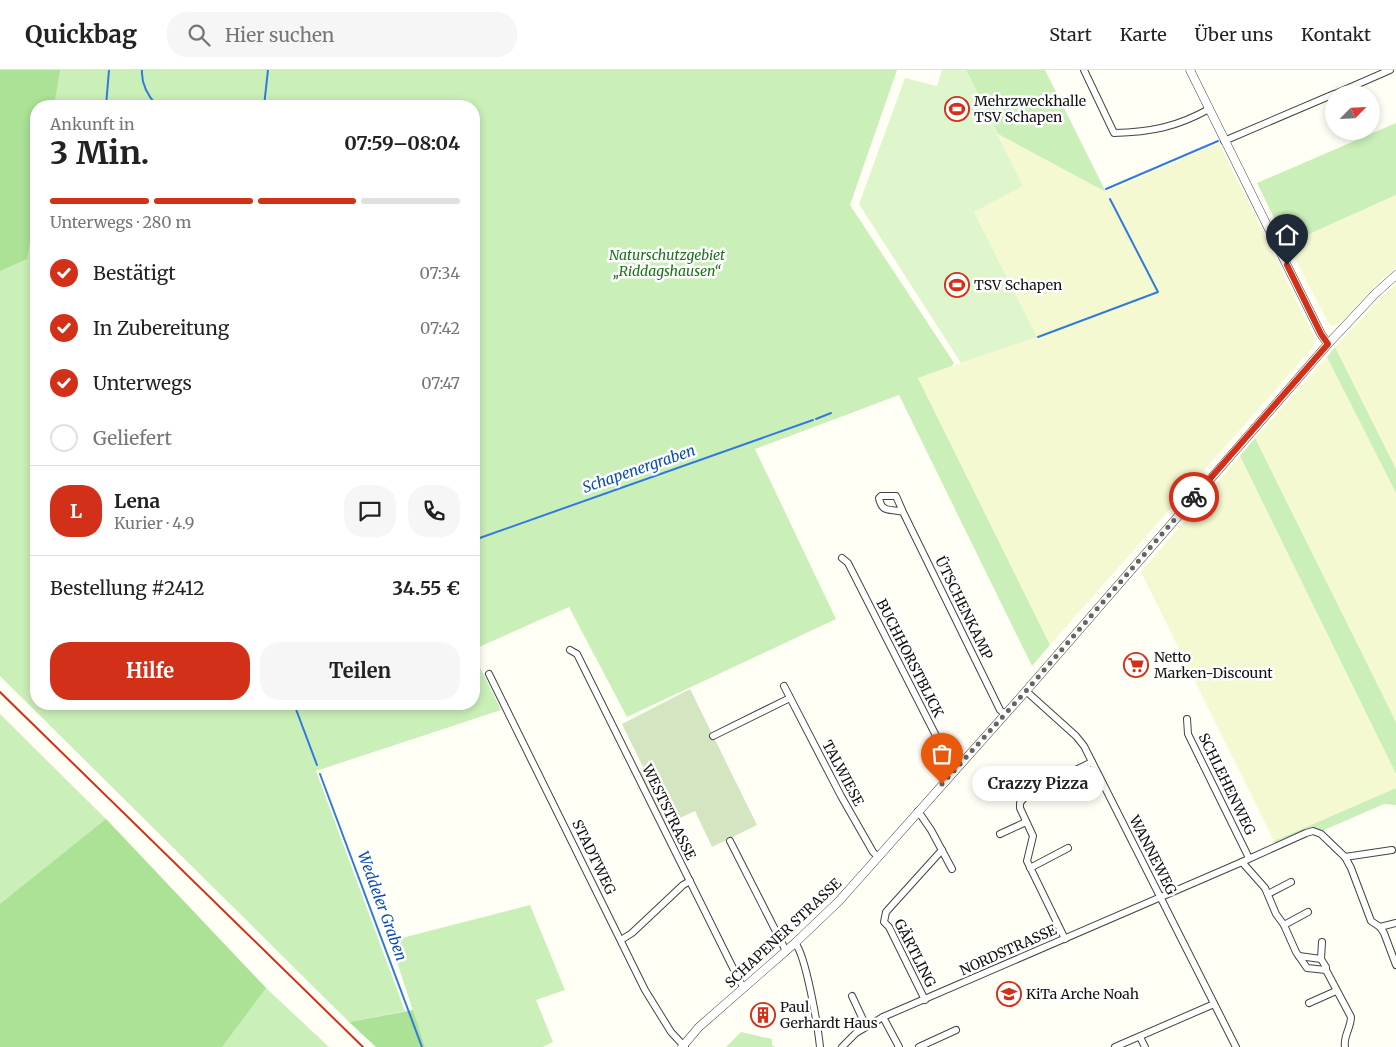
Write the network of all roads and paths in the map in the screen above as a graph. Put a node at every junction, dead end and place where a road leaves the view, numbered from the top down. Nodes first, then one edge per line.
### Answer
1 (1084, 70) edge
2 (1190, 70) edge
3 (1390, 70) edge
4 (1355, 85) edge
5 (1325, 98) edge
6 (1209, 109) junction
7 (1224, 141) junction
8 (1396, 275) edge
9 (1328, 344) junction
10 (903, 512) dead end
11 (842, 558) dead end
12 (570, 650) dead end
13 (489, 674) dead end
14 (784, 686) dead end
15 (1026, 691) junction
16 (790, 698) junction
17 (1005, 714) junction
18 (1187, 719) dead end
19 (713, 736) dead end
20 (1092, 762) junction
21 (954, 771) junction
22 (918, 811) junction
23 (1026, 822) junction
24 (1000, 834) dead end
25 (730, 841) dead end
26 (1068, 848) dead end
27 (942, 850) junction
28 (1392, 850) dead end
29 (878, 857) junction
30 (1345, 857) junction
31 (1249, 858) junction
32 (1242, 862) junction
33 (1030, 868) junction
34 (952, 869) dead end
35 (690, 882) junction
36 (1291, 882) dead end
37 (1268, 894) junction
38 (1160, 897) junction
39 (1308, 912) dead end
40 (1396, 923) edge
41 (1284, 925) junction
42 (1380, 927) junction
43 (1065, 939) junction
44 (621, 940) junction
45 (1322, 942) dead end
46 (795, 943) junction
47 (786, 951) junction
48 (1299, 956) junction
49 (1321, 959) junction
50 (1396, 965) edge
51 (1326, 970) junction
52 (744, 988) junction
53 (1336, 991) junction
54 (852, 996) dead end
55 (924, 1000) junction
56 (1309, 1003) dead end
57 (1214, 1004) junction
58 (883, 1018) junction
59 (866, 1026) junction
60 (956, 1030) dead end
61 (1140, 1036) junction
62 (684, 1046) edge
63 (820, 1047) edge
64 (842, 1047) edge
65 (899, 1047) edge
66 (919, 1047) edge
67 (1115, 1047) edge
68 (1145, 1047) edge
69 (1236, 1047) edge
70 (1345, 1047) edge

1 - 6 street
2 - 6 street
3 - 4 street
5 - 7 street
6 - 7 street
7 - 9 street
8 - 9 street, SCHAPENER STRASSE
9 - 15 street, SCHAPENER STRASSE
10 - 17 street, ÜTSCHENKAMP
11 - 21 street, BUCHHORSTBLICK
12 - 35 street, WESTSTRASSE
13 - 44 street, STADTWEG
14 - 16 street, TALWIESE
15 - 17 street, SCHAPENER STRASSE
15 - 20 street, WANNEWEG
16 - 19 street
16 - 29 street, TALWIESE
17 - 21 street, SCHAPENER STRASSE
18 - 31 street, SCHLEHENWEG
20 - 23 street
20 - 38 street, WANNEWEG
21 - 22 street, SCHAPENER STRASSE
22 - 27 street
22 - 29 street, SCHAPENER STRASSE
23 - 24 street
23 - 33 street
25 - 47 street
26 - 33 street
27 - 34 street
27 - 55 street, GÄRTLING
28 - 30 street
29 - 46 street, SCHAPENER STRASSE
30 - 31 street, NORDSTRASSE
30 - 42 street
31 - 32 street, NORDSTRASSE
32 - 37 street
32 - 38 street, NORDSTRASSE
33 - 43 street
35 - 44 street
35 - 52 street, WESTSTRASSE
36 - 37 street
37 - 41 street
38 - 43 street, NORDSTRASSE
38 - 57 street, WANNEWEG
39 - 41 street
40 - 42 street
41 - 48 street
42 - 50 street
43 - 55 street, NORDSTRASSE
44 - 62 street, STADTWEG
45 - 49 street
46 - 47 street, SCHAPENER STRASSE
46 - 63 street
47 - 52 street, SCHAPENER STRASSE
48 - 49 street
48 - 51 street
49 - 51 street
51 - 53 street
52 - 62 street, SCHAPENER STRASSE
53 - 56 street
53 - 70 street
54 - 59 street
55 - 58 street, NORDSTRASSE
57 - 61 street
57 - 69 street, WANNEWEG
58 - 59 street, NORDSTRASSE
58 - 65 street
59 - 64 street, NORDSTRASSE
60 - 66 street
61 - 67 street
61 - 68 street

